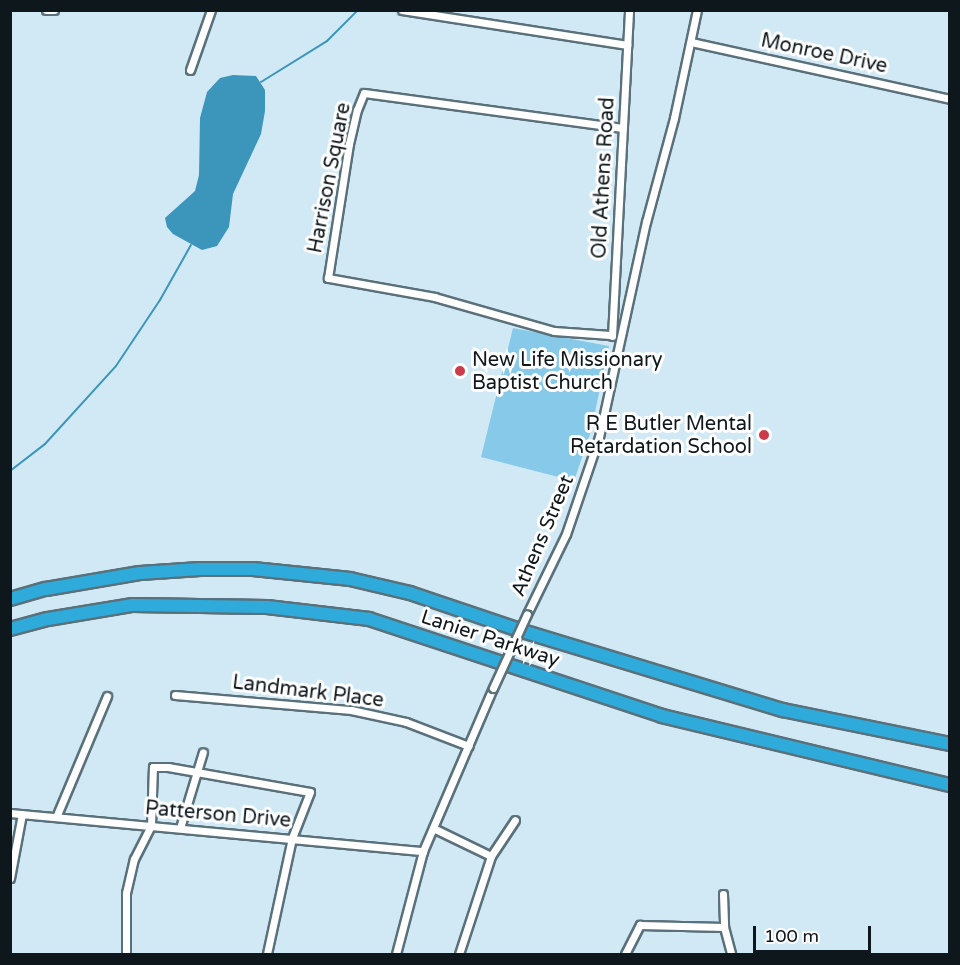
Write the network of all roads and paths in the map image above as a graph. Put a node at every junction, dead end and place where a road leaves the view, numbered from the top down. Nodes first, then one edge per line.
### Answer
1 (46, 10) edge
2 (54, 10) edge
3 (212, 10) edge
4 (402, 10) edge
5 (629, 10) edge
6 (697, 10) edge
7 (691, 42) junction
8 (627, 45) junction
9 (190, 70) dead end
10 (950, 99) edge
11 (623, 128) junction
12 (610, 335) junction
13 (621, 339) junction
14 (10, 599) edge
15 (10, 629) edge
16 (175, 695) dead end
17 (107, 696) dead end
18 (950, 744) edge
19 (469, 746) junction
20 (203, 752) dead end
21 (198, 771) junction
22 (950, 785) edge
23 (10, 813) edge
24 (22, 814) junction
25 (57, 815) junction
26 (516, 820) dead end
27 (151, 826) junction
28 (180, 828) junction
29 (433, 828) junction
30 (292, 838) junction
31 (423, 851) junction
32 (491, 856) junction
33 (10, 878) edge
34 (723, 894) dead end
35 (724, 927) junction
36 (126, 954) edge
37 (267, 954) edge
38 (396, 954) edge
39 (459, 954) edge
40 (625, 954) edge
41 (731, 954) edge

1 - 2 street
3 - 9 street
4 - 8 street
5 - 8 street, Old Athens Road
6 - 7 street, Athens Street
7 - 10 street, Monroe Drive
7 - 13 street, Athens Street
8 - 11 street, Old Athens Road
11 - 12 street, Old Athens Road
11 - 12 street, Harrison Square
12 - 13 street
13 - 19 street, Athens Street, bridge
14 - 18 highway, Lanier Parkway
15 - 22 highway, Lanier Parkway
16 - 19 street, Landmark Place
17 - 25 street
19 - 29 street, Athens Street
20 - 21 street
21 - 27 street
21 - 28 street
21 - 30 street
23 - 24 street, Patterson Drive
24 - 25 street, Patterson Drive
24 - 33 street
25 - 27 street, Patterson Drive
26 - 32 street
27 - 28 street, Patterson Drive
27 - 36 street
28 - 30 street, Patterson Drive
29 - 31 street, Athens Street
29 - 32 street
30 - 31 street, Patterson Drive
30 - 37 street
31 - 38 street, Athens Street
32 - 39 street
34 - 35 street
35 - 40 street
35 - 41 street

